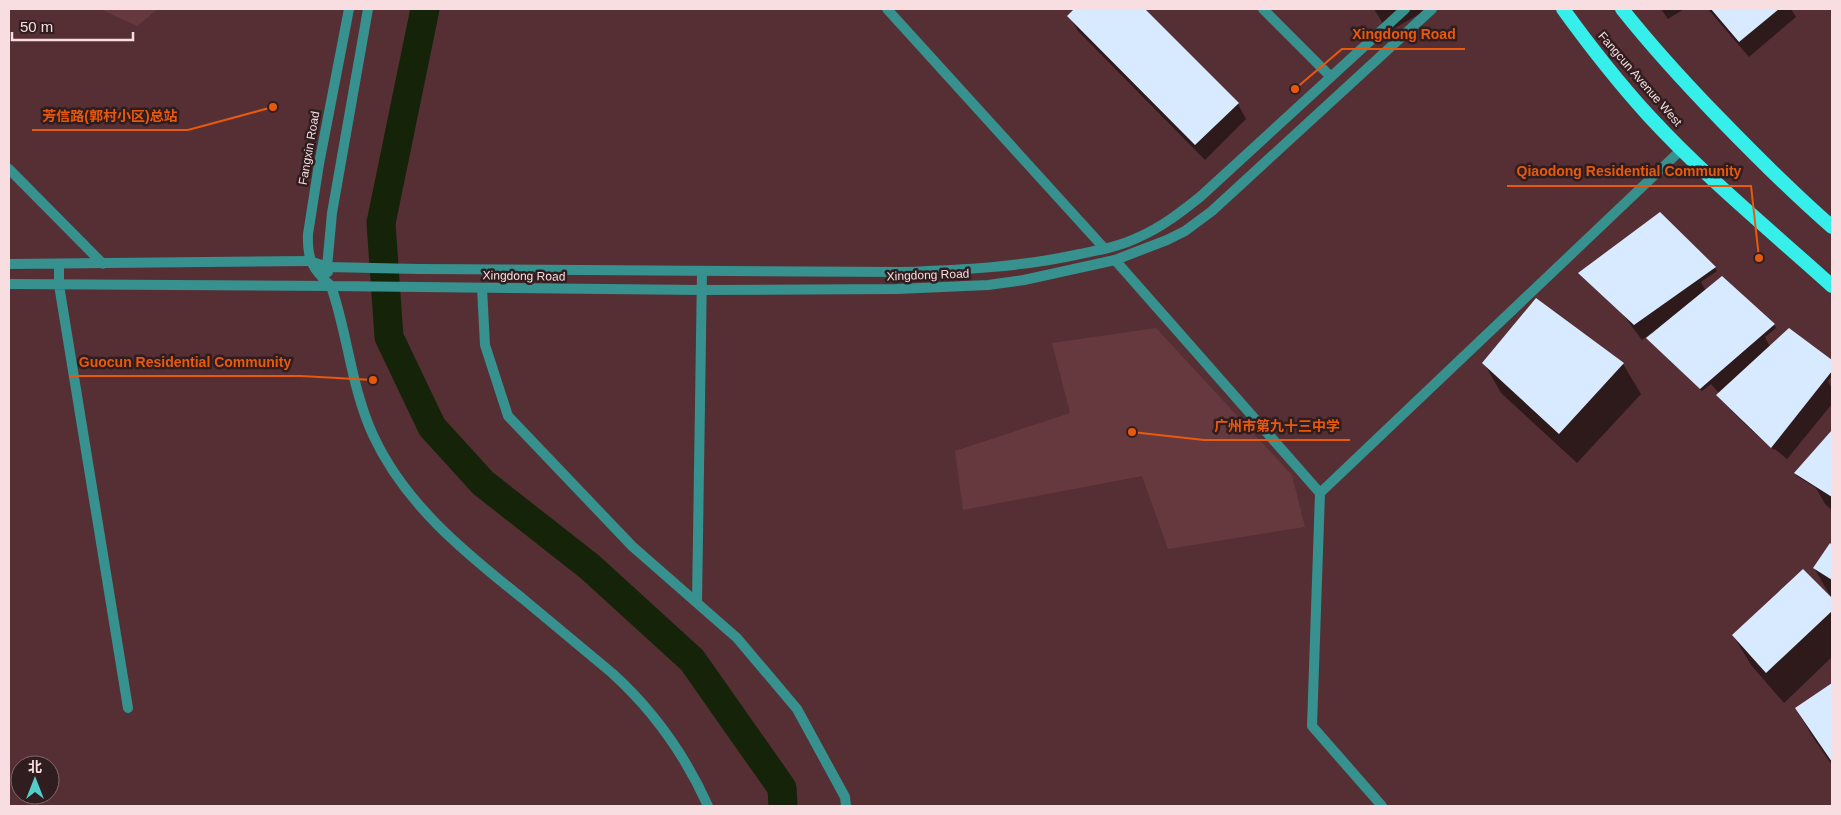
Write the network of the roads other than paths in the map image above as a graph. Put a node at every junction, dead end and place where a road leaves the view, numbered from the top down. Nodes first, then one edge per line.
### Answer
1 (349, 9) edge
2 (368, 9) edge
3 (887, 9) edge
4 (1263, 9) edge
5 (1405, 9) edge
6 (1432, 9) edge
7 (1622, 9) edge
8 (1567, 12) edge
9 (1331, 78) junction
10 (1682, 149) junction
11 (9, 169) edge
12 (1832, 227) edge
13 (1104, 248) junction
14 (1114, 260) junction
15 (310, 261) junction
16 (9, 264) edge
17 (59, 264) junction
18 (103, 264) junction
19 (327, 267) junction
20 (702, 271) junction
21 (9, 284) edge
22 (59, 284) junction
23 (331, 286) junction
24 (1832, 286) edge
25 (482, 288) junction
26 (702, 290) junction
27 (1320, 493) junction
28 (697, 603) junction
29 (128, 708) dead end
30 (708, 806) edge
31 (846, 806) edge
32 (1382, 806) edge

1 - 15 street, Fangxin Road
2 - 19 street
3 - 13 street
4 - 9 street
5 - 9 street, Xingdong Road
6 - 14 street, Xingdong Road
7 - 12 highway
8 - 10 highway, Fangcun Avenue West
9 - 13 street, Xingdong Road
10 - 24 highway, Fangcun Avenue West
10 - 27 street
11 - 18 street
13 - 20 street, Xingdong Road
14 - 26 street, Xingdong Road
14 - 27 street
15 - 18 street, Xingdong Road
15 - 19 street, Xingdong Road
15 - 23 street
16 - 17 street, Xingdong Road
17 - 18 street, Xingdong Road
17 - 22 street
19 - 20 street, Xingdong Road
19 - 23 street
20 - 26 street
21 - 22 street, Xingdong Road
22 - 23 street, Xingdong Road
22 - 29 street
23 - 25 street, Xingdong Road
23 - 30 street
25 - 26 street, Xingdong Road
25 - 28 street
26 - 28 street
27 - 32 street
28 - 31 street

